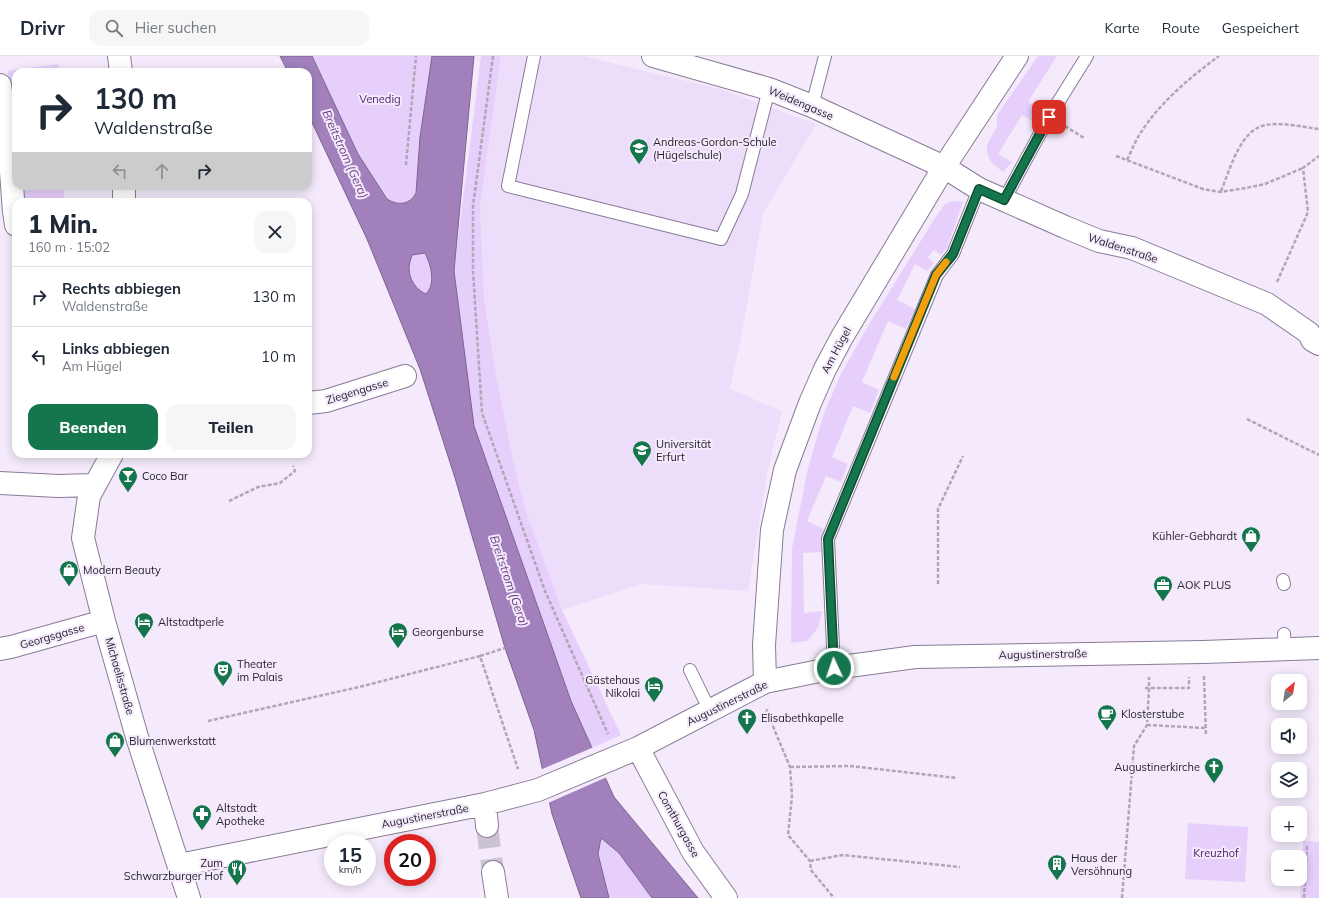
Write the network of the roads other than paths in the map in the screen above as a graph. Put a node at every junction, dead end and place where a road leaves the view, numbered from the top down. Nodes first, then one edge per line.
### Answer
1 (119, 56) edge
2 (534, 56) edge
3 (653, 56) edge
4 (825, 56) edge
5 (1017, 56) edge
6 (1087, 56) edge
7 (120, 68) edge
8 (0, 85) edge
9 (770, 89) junction
10 (812, 106) junction
11 (944, 166) junction
12 (12, 185) edge
13 (979, 189) junction
14 (1004, 200) junction
15 (1314, 338) edge
16 (405, 376) dead end
17 (312, 403) edge
18 (110, 458) edge
19 (0, 483) edge
20 (95, 485) junction
21 (104, 621) junction
22 (1319, 648) edge
23 (0, 649) edge
24 (834, 668) junction
25 (690, 670) dead end
26 (765, 682) junction
27 (710, 711) junction
28 (626, 746) junction
29 (485, 804) junction
30 (487, 826) tunnel mouth
31 (178, 865) junction
32 (493, 872) tunnel mouth
33 (190, 898) edge
34 (497, 898) edge
35 (726, 898) edge

1 - 7 street
2 - 9 lane
3 - 9 street, Weidengasse
4 - 10 lane
5 - 11 street, Am Hügel
6 - 14 lane
8 - 12 street
9 - 10 street, Weidengasse
10 - 11 street, Weidengasse
11 - 13 street, Waldenstraße
11 - 26 street, Am Hügel
13 - 14 street, Waldenstraße
13 - 24 lane
14 - 15 street, Waldenstraße
16 - 17 street, Ziegengasse
18 - 20 street, Michaelisstraße
19 - 20 street
20 - 21 street, Michaelisstraße
21 - 23 street, Georgsgasse
21 - 31 street, Michaelisstraße
22 - 24 street, Augustinerstraße
24 - 26 street, Augustinerstraße
25 - 27 lane
26 - 27 street, Augustinerstraße
27 - 28 street, Augustinerstraße
28 - 29 street, Augustinerstraße
28 - 35 street, Comthurgasse
29 - 30 street
29 - 31 street, Augustinerstraße
31 - 33 street, Michaelisstraße
32 - 34 street

